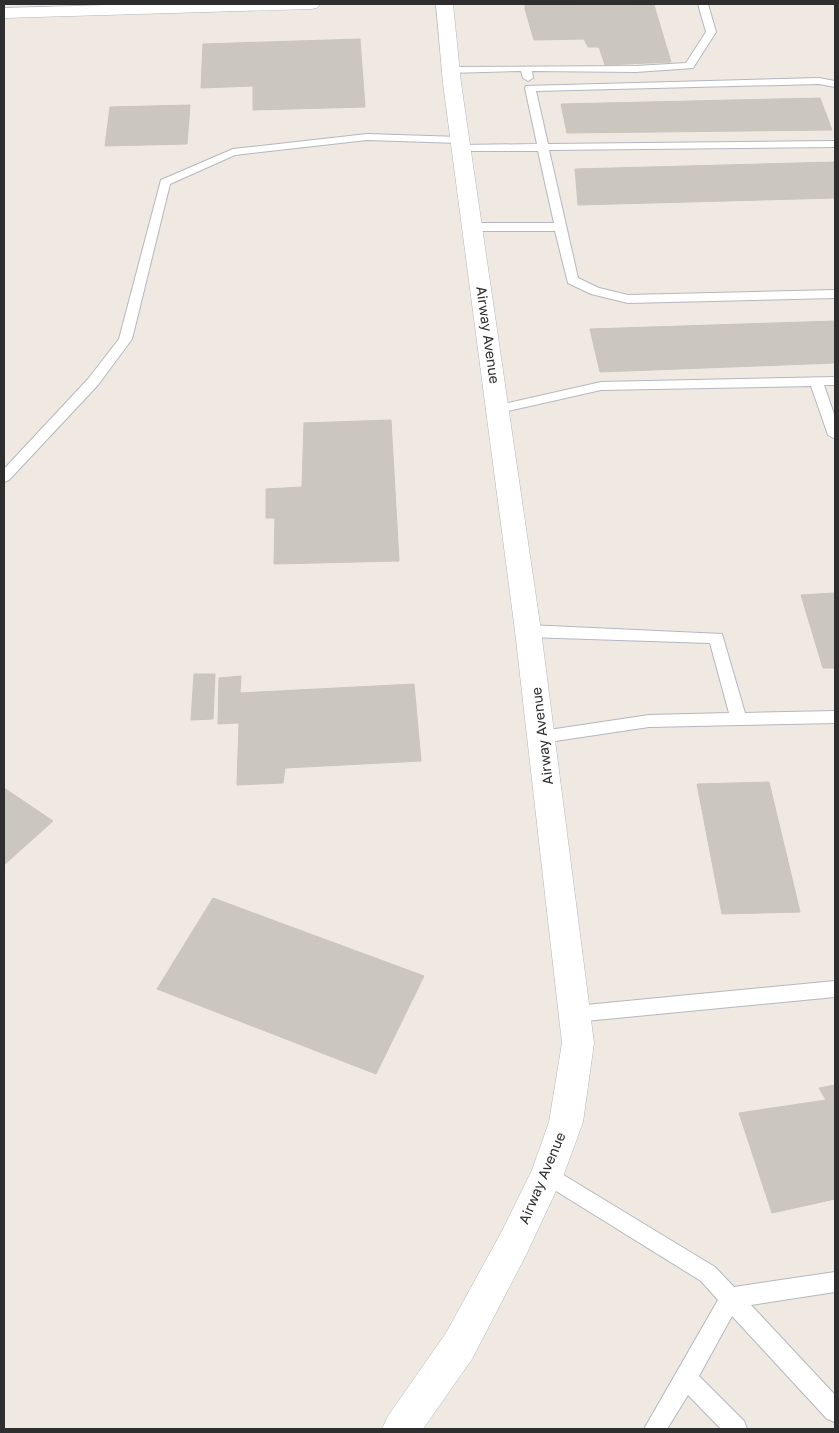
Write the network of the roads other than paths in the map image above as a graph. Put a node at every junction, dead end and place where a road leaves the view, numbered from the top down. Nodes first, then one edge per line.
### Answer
1 (311, 4) edge
2 (444, 4) edge
3 (703, 4) edge
4 (4, 13) edge
5 (526, 68) junction
6 (450, 70) junction
7 (835, 84) edge
8 (530, 88) junction
9 (461, 144) junction
10 (835, 144) edge
11 (543, 148) junction
12 (472, 227) junction
13 (560, 227) junction
14 (835, 294) edge
15 (835, 381) edge
16 (816, 382) junction
17 (499, 409) junction
18 (835, 435) edge
19 (4, 477) edge
20 (528, 631) junction
21 (835, 717) edge
22 (739, 719) junction
23 (542, 737) junction
24 (835, 989) edge
25 (575, 1014) junction
26 (547, 1174) junction
27 (835, 1282) edge
28 (730, 1298) junction
29 (686, 1378) junction
30 (835, 1411) edge
31 (401, 1429) edge
32 (655, 1429) edge
33 (736, 1429) edge

1 - 4 street
2 - 6 street, Airway Avenue
3 - 5 lane
5 - 6 lane
5 - 8 lane
6 - 9 street, Airway Avenue
7 - 8 lane
8 - 11 lane
9 - 11 lane
9 - 12 street, Airway Avenue
9 - 19 lane
10 - 11 lane
11 - 13 lane
12 - 13 lane
12 - 17 street, Airway Avenue
13 - 14 lane
15 - 16 lane
16 - 17 lane
16 - 18 lane
17 - 20 street, Airway Avenue
20 - 22 lane
20 - 23 street, Airway Avenue
21 - 22 lane
22 - 23 lane
23 - 25 street, Airway Avenue
24 - 25 lane
25 - 26 street, Airway Avenue
26 - 28 lane
26 - 31 street, Airway Avenue
27 - 28 lane
28 - 29 lane
28 - 30 lane
29 - 32 lane
29 - 33 lane

